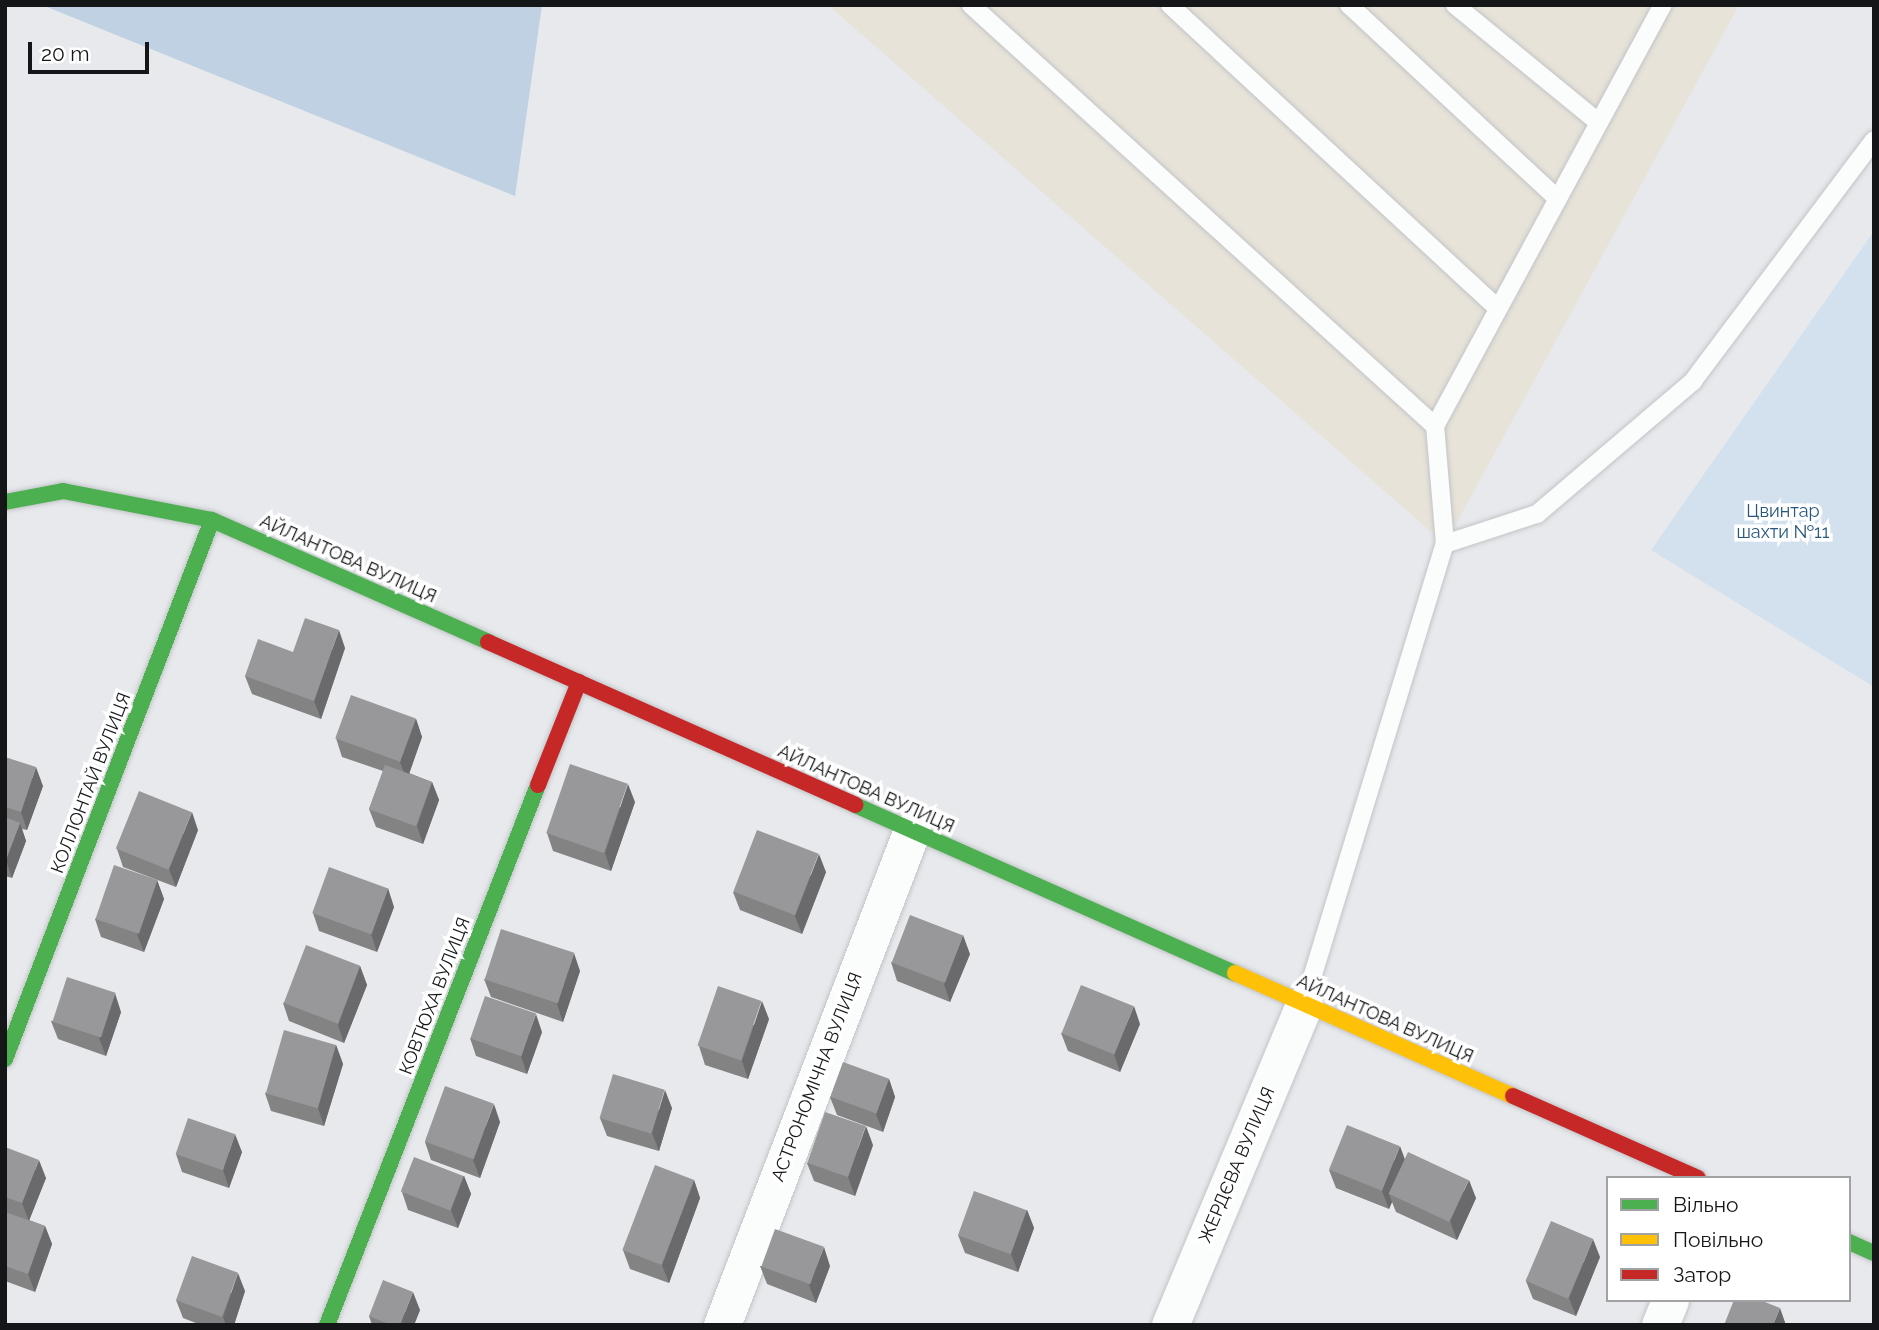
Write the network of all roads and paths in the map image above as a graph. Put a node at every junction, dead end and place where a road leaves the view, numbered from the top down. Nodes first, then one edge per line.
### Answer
1 (971, 5) edge
2 (1170, 5) edge
3 (1349, 5) edge
4 (1455, 5) edge
5 (1657, 8) edge
6 (1600, 123) junction
7 (1874, 140) edge
8 (1558, 199) junction
9 (1498, 309) junction
10 (1435, 426) junction
11 (5, 502) edge
12 (212, 520) junction
13 (1445, 544) junction
14 (579, 682) junction
15 (912, 830) junction
16 (1304, 1004) junction
17 (5, 1059) edge
18 (1693, 1176) edge
19 (1851, 1243) edge
20 (1874, 1253) edge
21 (1669, 1302) edge
22 (327, 1325) edge
23 (722, 1325) edge
24 (1170, 1325) edge
25 (1660, 1325) edge

1 - 10 lane
2 - 9 lane
3 - 8 lane
4 - 6 lane
5 - 6 lane
6 - 8 lane
7 - 13 lane
8 - 9 lane
9 - 10 lane
10 - 13 lane
11 - 12 street, АЙЛАНТОВА ВУЛИЦЯ
12 - 14 street, АЙЛАНТОВА ВУЛИЦЯ
12 - 17 street, КОЛЛОНТАЙ ВУЛИЦЯ
13 - 16 lane
14 - 15 street, АЙЛАНТОВА ВУЛИЦЯ
14 - 22 street, КОВТЮХА ВУЛИЦЯ
15 - 16 street, АЙЛАНТОВА ВУЛИЦЯ
15 - 23 street, АСТРОНОМІЧНА ВУЛИЦЯ
16 - 18 street, АЙЛАНТОВА ВУЛИЦЯ
16 - 24 street, ЖЕРДЄВА ВУЛИЦЯ
19 - 20 street
21 - 25 street

